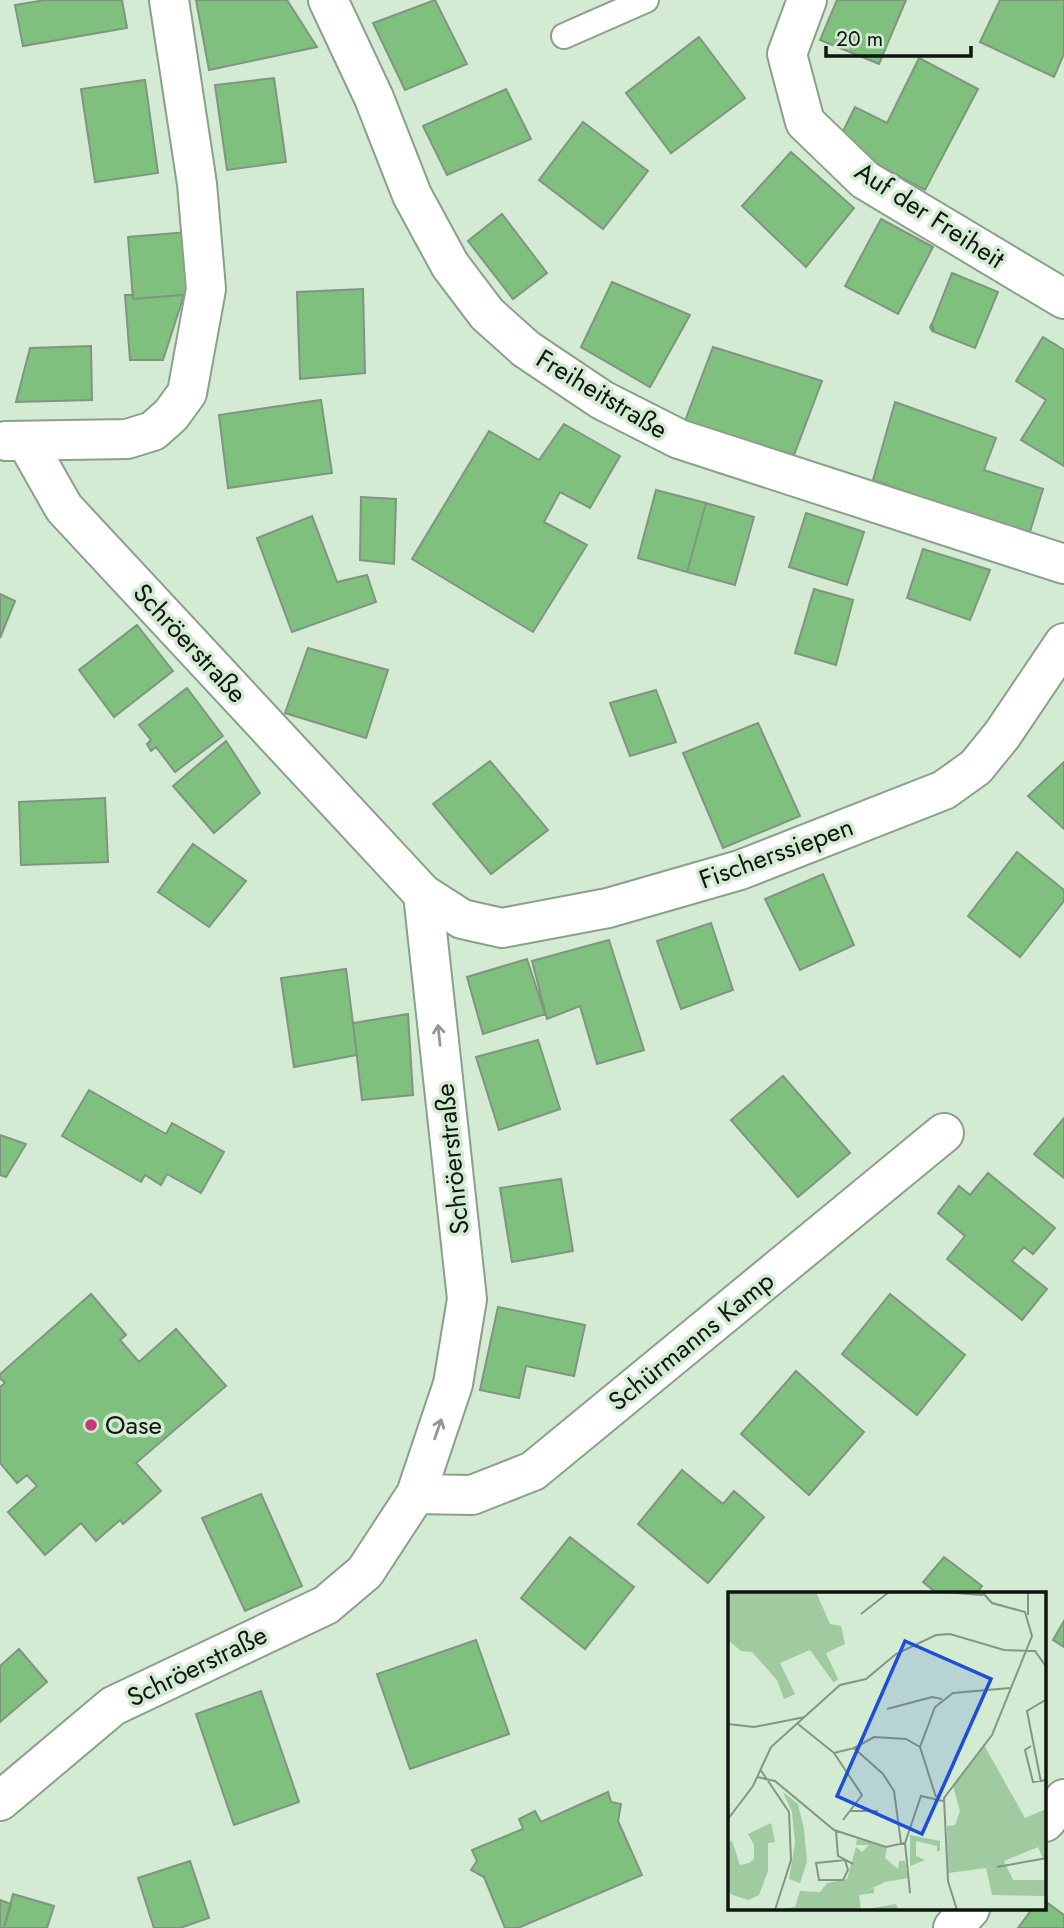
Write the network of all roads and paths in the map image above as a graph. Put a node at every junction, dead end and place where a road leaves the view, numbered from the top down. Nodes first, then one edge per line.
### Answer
1 (169, 0) edge
2 (328, 0) edge
3 (646, 0) edge
4 (807, 0) edge
5 (564, 36) dead end
6 (1064, 299) edge
7 (13, 441) edge
8 (1064, 564) edge
9 (1064, 643) edge
10 (423, 894) junction
11 (943, 1133) dead end
12 (416, 1494) junction
13 (1064, 1799) edge
14 (0, 1801) edge
15 (1046, 1821) edge
16 (969, 1910) edge
17 (953, 1928) edge

1 - 7 street
2 - 8 street, Freiheitstraße
3 - 5 lane
4 - 6 street, Auf der Freiheit
7 - 10 street, Schröerstraße
9 - 10 street, Fischerssiepen
12 -> 10 street, Schröerstraße
11 - 12 street, Schürmanns Kamp
12 - 14 street, Schröerstraße
13 - 15 street
16 - 17 street

